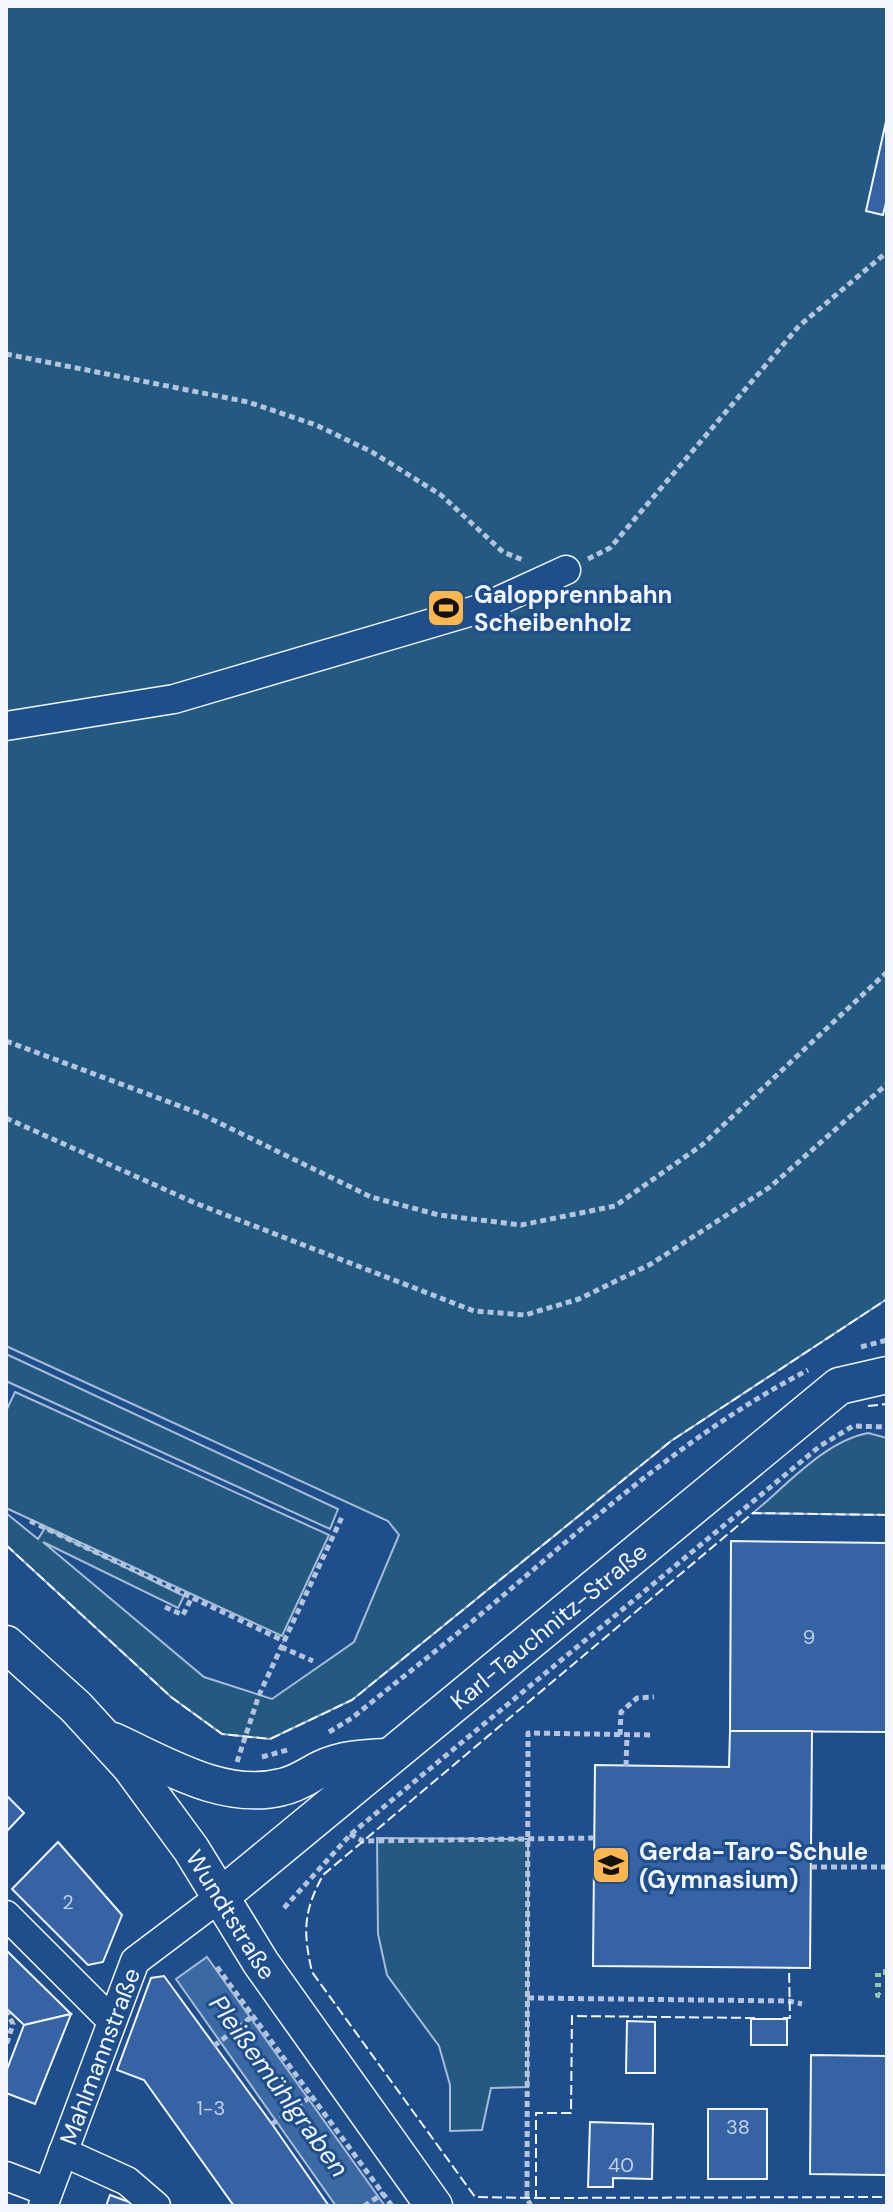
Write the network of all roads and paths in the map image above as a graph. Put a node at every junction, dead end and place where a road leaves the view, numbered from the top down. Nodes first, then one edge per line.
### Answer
1 (887, 252) edge
2 (6, 354) edge
3 (566, 570) junction
4 (6, 726) edge
5 (887, 972) edge
6 (6, 1041) edge
7 (887, 1084) edge
8 (6, 1118) edge
9 (887, 1340) edge
10 (850, 1351) dead end
11 (810, 1368) dead end
12 (887, 1375) edge
13 (887, 1427) edge
14 (342, 1517) dead end
15 (30, 1521) dead end
16 (192, 1597) junction
17 (165, 1607) dead end
18 (6, 1644) edge
19 (283, 1644) junction
20 (313, 1661) dead end
21 (654, 1697) dead end
22 (620, 1735) junction
23 (627, 1735) junction
24 (652, 1735) dead end
25 (105, 1738) junction
26 (320, 1738) dead end
27 (297, 1748) dead end
28 (387, 1757) junction
29 (238, 1758) junction
30 (224, 1759) dead end
31 (626, 1766) dead end
32 (234, 1774) dead end
33 (337, 1829) dead end
34 (351, 1834) junction
35 (595, 1838) dead end
36 (528, 1839) junction
37 (811, 1867) dead end
38 (887, 1867) edge
39 (220, 1897) junction
40 (284, 1908) dead end
41 (6, 1915) edge
42 (217, 1967) dead end
43 (528, 1998) junction
44 (802, 2004) dead end
45 (6, 2010) edge
46 (250, 2017) dead end
47 (112, 2021) junction
48 (6, 2046) edge
49 (214, 2046) dead end
50 (308, 2099) dead end
51 (272, 2124) dead end
52 (63, 2152) junction
53 (6, 2176) edge
54 (378, 2196) dead end
55 (45, 2199) edge
56 (156, 2206) edge
57 (364, 2206) edge
58 (392, 2206) edge
59 (434, 2206) edge
60 (531, 2206) edge

1 - 3 path
2 - 3 path
3 - 4 street
5 - 6 path
7 - 8 path
9 - 10 path
11 - 26 path
12 - 28 main road, Karl-Tauchnitz-Straße
13 - 34 path
14 - 19 path
15 - 16 path
16 - 17 path
16 - 19 path
18 - 25 main road, Wundtstraße
19 - 20 path
19 - 29 path
21 - 22 path
22 - 23 path
22 - 36 path
23 - 24 path
23 - 31 path
25 - 28 main road
25 - 39 main road, Wundtstraße
27 - 29 path
28 - 39 main road, Karl-Tauchnitz-Straße
29 - 30 path
29 - 32 path
33 - 34 path
34 - 36 path
34 - 40 path
35 - 36 path
36 - 43 path
37 - 38 path
39 - 47 street, Mahlmannstraße
39 - 59 main road, Wundtstraße
41 - 47 street
42 - 58 path
43 - 44 path
43 - 60 path
45 - 48 path
46 - 49 path
47 - 52 street, Mahlmannstraße
50 - 51 path
52 - 55 street, Mahlmannstraße
52 - 56 street
53 - 55 street
54 - 57 path

